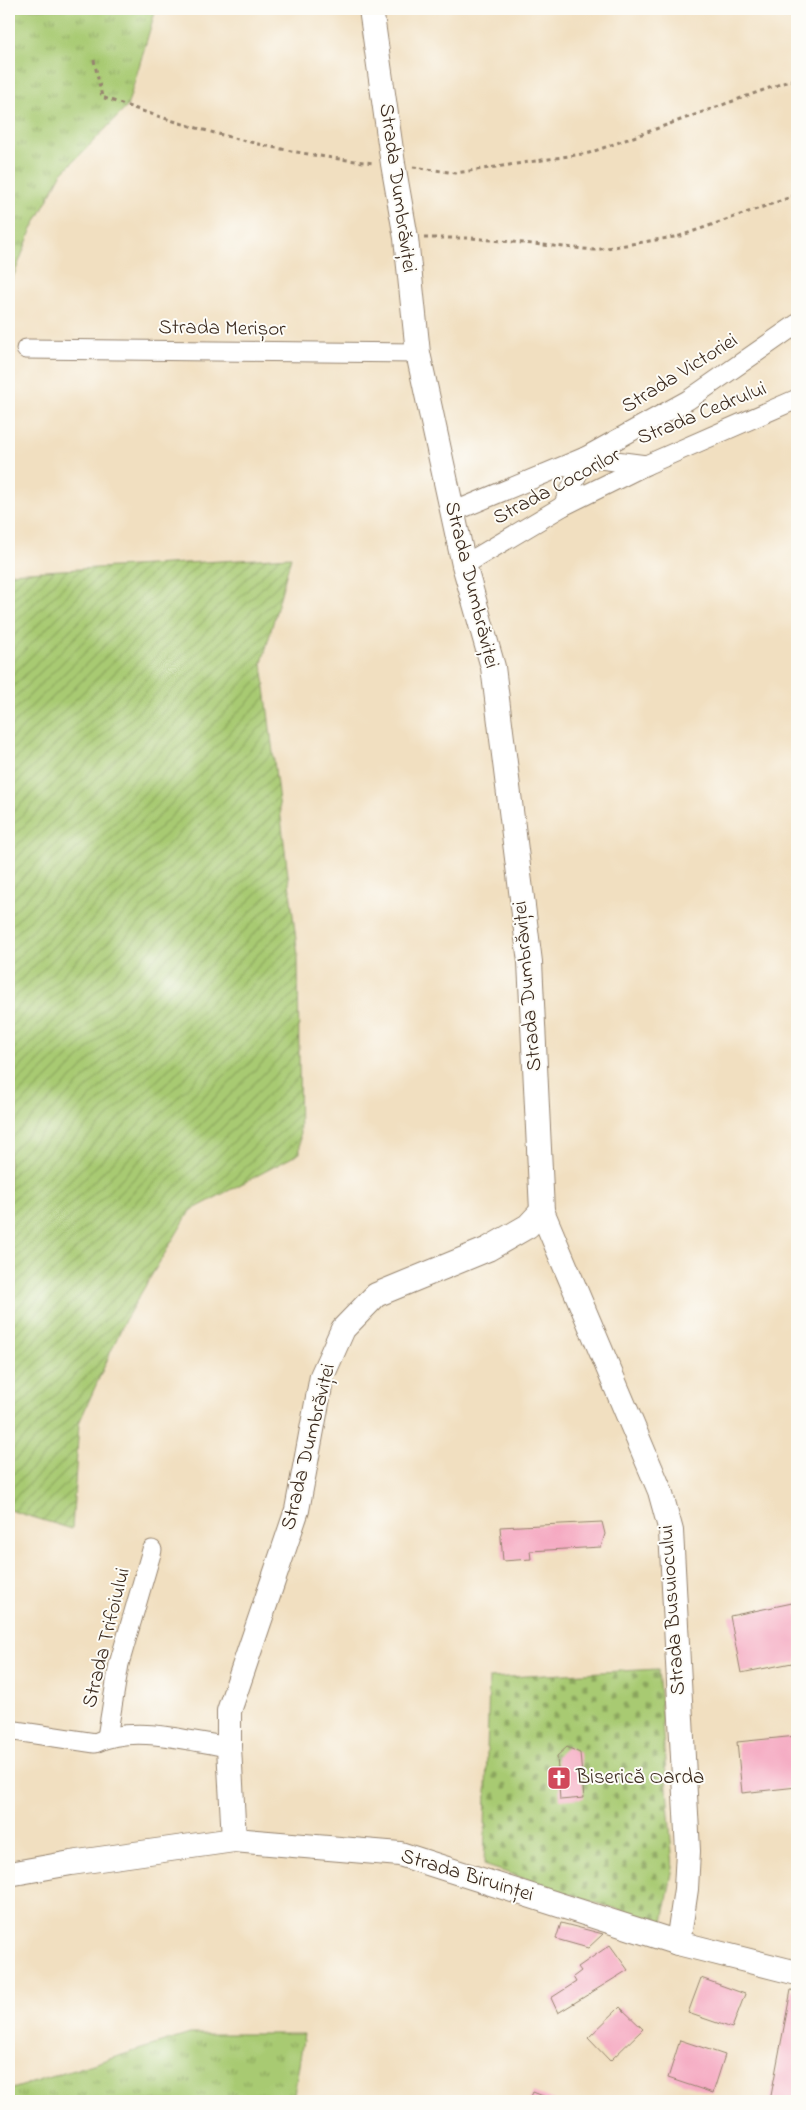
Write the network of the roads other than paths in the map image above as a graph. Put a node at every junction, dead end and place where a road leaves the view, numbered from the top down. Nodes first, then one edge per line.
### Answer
1 (371, 9) edge
2 (797, 324) edge
3 (26, 349) dead end
4 (418, 353) junction
5 (797, 399) edge
6 (585, 457) junction
7 (646, 465) junction
8 (563, 506) junction
9 (453, 512) junction
10 (464, 565) junction
11 (542, 1211) junction
12 (152, 1550) dead end
13 (9, 1730) edge
14 (107, 1737) junction
15 (228, 1747) junction
16 (234, 1840) junction
17 (9, 1874) edge
18 (678, 1943) junction
19 (797, 1973) edge

1 - 4 main road, Strada Dumbrăviței
2 - 6 street, Strada Victoriei
3 - 4 street, Strada Merișor
4 - 9 main road, Strada Dumbrăviței
5 - 7 street, Strada Cedrului
6 - 7 street, Strada Cedrului
6 - 8 street
6 - 9 street, Strada Cocorilor
7 - 8 street, Strada Cocorilor
8 - 10 street, Strada Cocorilor
9 - 10 main road, Strada Dumbrăviței
10 - 11 main road, Strada Dumbrăviței
11 - 15 main road, Strada Dumbrăviței
11 - 18 main road, Strada Busuiocului
12 - 14 street, Strada Trifoiului
13 - 14 street, Strada Trifoiului
14 - 15 street, Strada Trifoiului
15 - 16 main road, Strada Dumbrăviței
16 - 17 main road, Strada Biruinței
16 - 18 main road, Strada Biruinței
18 - 19 main road, Strada Biruinței

